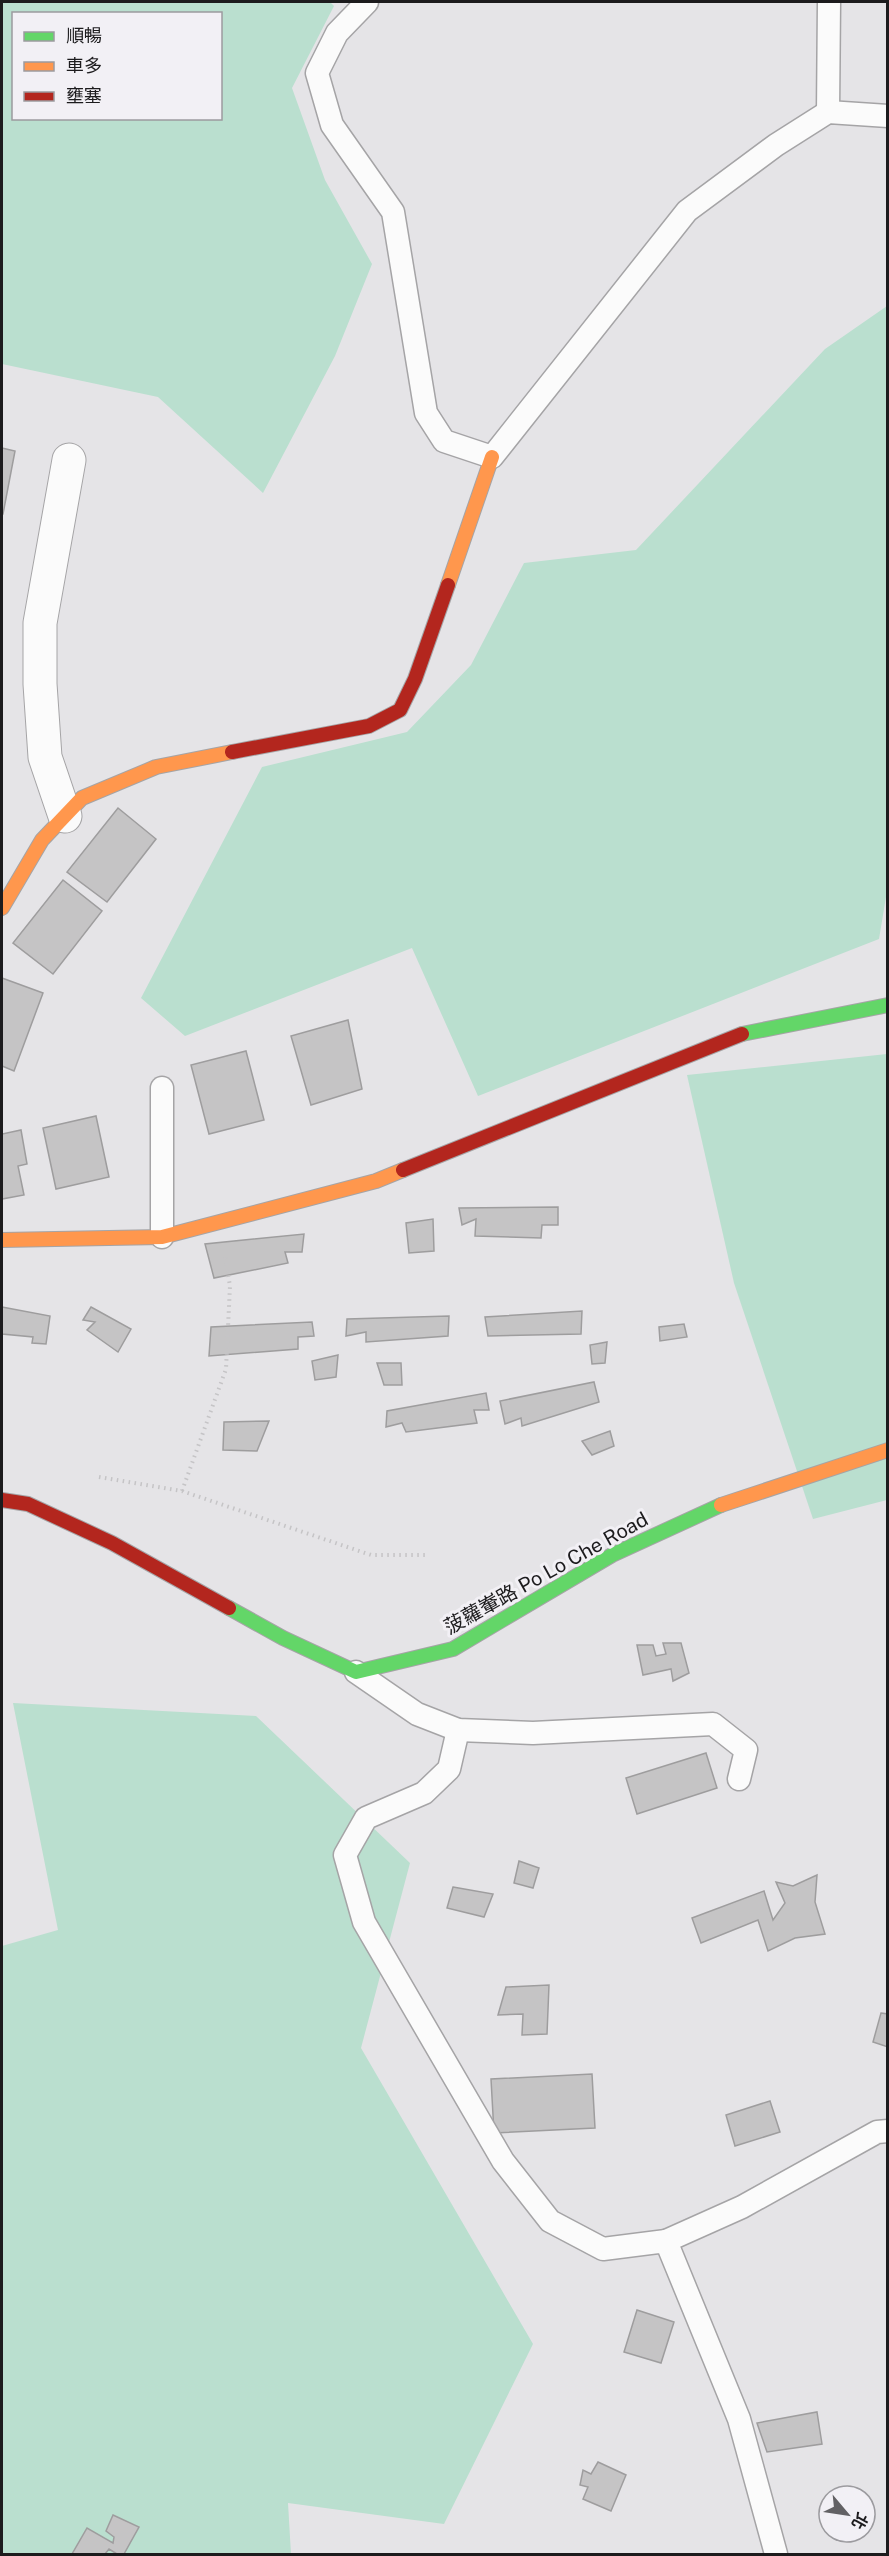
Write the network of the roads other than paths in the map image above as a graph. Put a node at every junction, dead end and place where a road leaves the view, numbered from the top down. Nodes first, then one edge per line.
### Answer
1 (367, 2) edge
2 (829, 2) edge
3 (828, 112) junction
4 (888, 116) edge
5 (492, 457) junction
6 (69, 460) dead end
7 (65, 816) junction
8 (2, 908) edge
9 (888, 1005) edge
10 (162, 1088) dead end
11 (162, 1237) junction
12 (2, 1240) edge
13 (888, 1450) edge
14 (2, 1500) edge
15 (356, 1672) junction
16 (458, 1730) junction
17 (739, 1779) dead end
18 (888, 2131) edge
19 (666, 2241) junction
20 (776, 2554) edge

1 - 5 lane
2 - 3 lane
3 - 4 lane
3 - 5 lane
5 - 7 street
6 - 7 street
7 - 8 street
9 - 11 street
10 - 11 lane
11 - 12 street
13 - 15 street, 菠蘿輋路 Po Lo Che Road
14 - 15 street
15 - 16 lane
16 - 17 lane
16 - 19 lane
18 - 19 lane
19 - 20 lane

